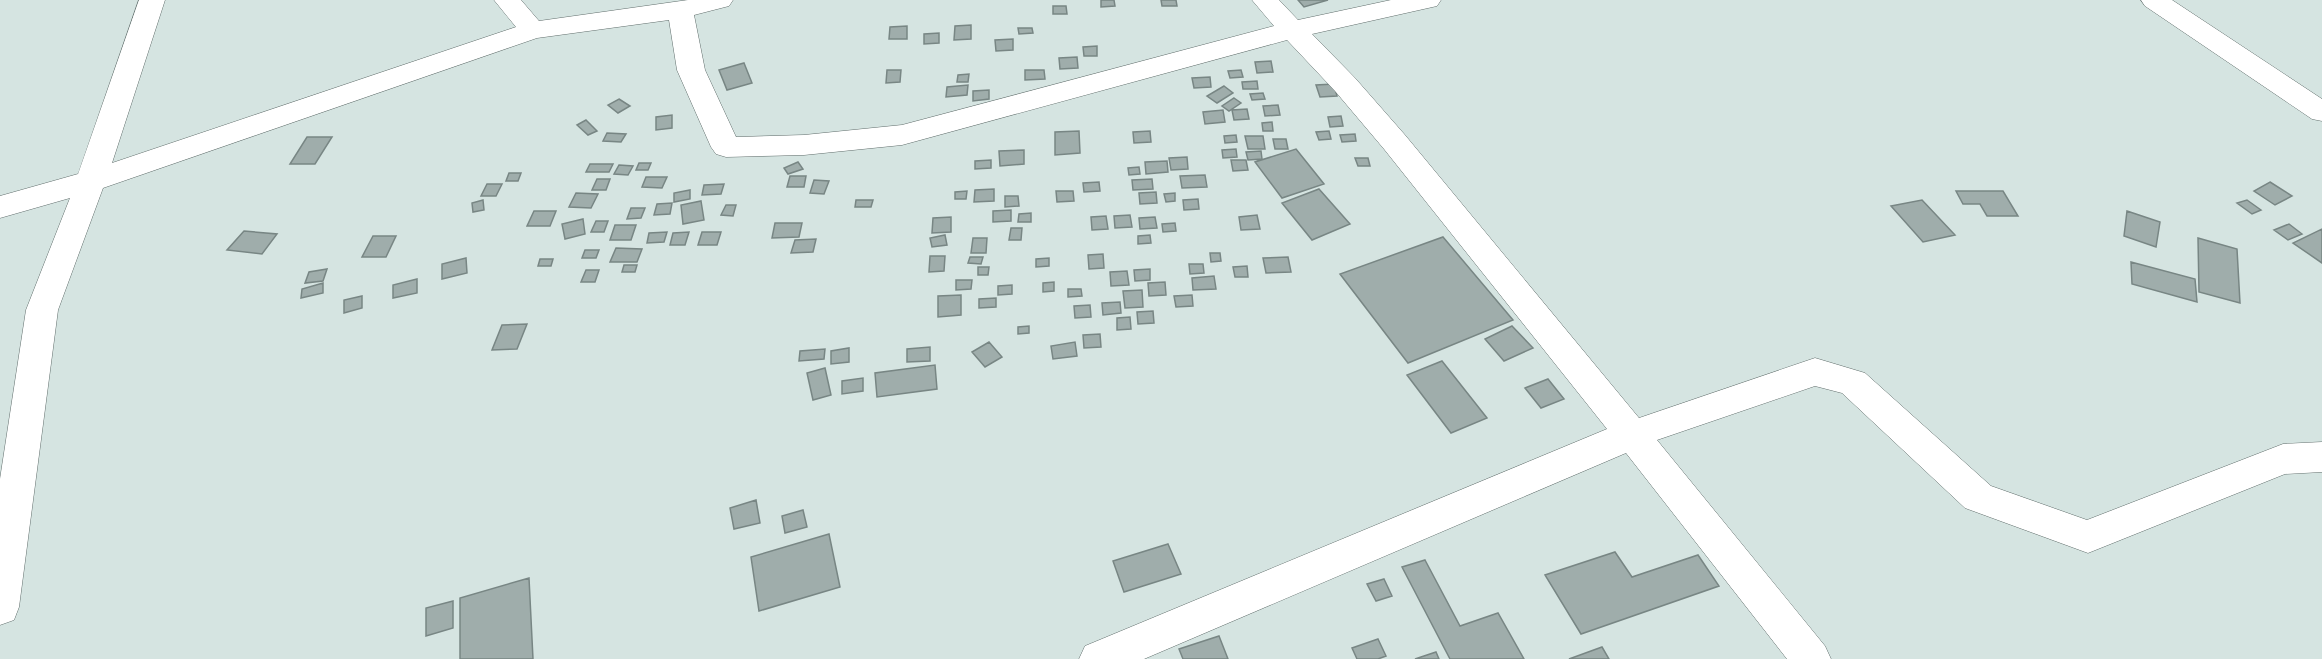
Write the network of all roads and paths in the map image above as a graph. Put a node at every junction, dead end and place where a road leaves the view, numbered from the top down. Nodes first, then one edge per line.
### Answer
1 (152, 0) edge
2 (507, 0) edge
3 (720, 0) edge
4 (1265, 0) edge
5 (1428, 0) edge
6 (2154, 0) edge
7 (680, 10) junction
8 (533, 30) junction
9 (1292, 30) junction
10 (2322, 112) edge
11 (91, 181) junction
12 (0, 207) edge
13 (1633, 434) junction
14 (2322, 457) edge
15 (0, 607) edge
16 (1099, 659) edge
17 (1811, 659) edge

1 - 11 street
2 - 8 street
3 - 7 street
4 - 9 street
5 - 9 street
6 - 10 street
7 - 8 street
7 - 9 street
8 - 11 street
9 - 13 street
11 - 12 street
11 - 15 street
13 - 14 street
13 - 16 street
13 - 17 street

